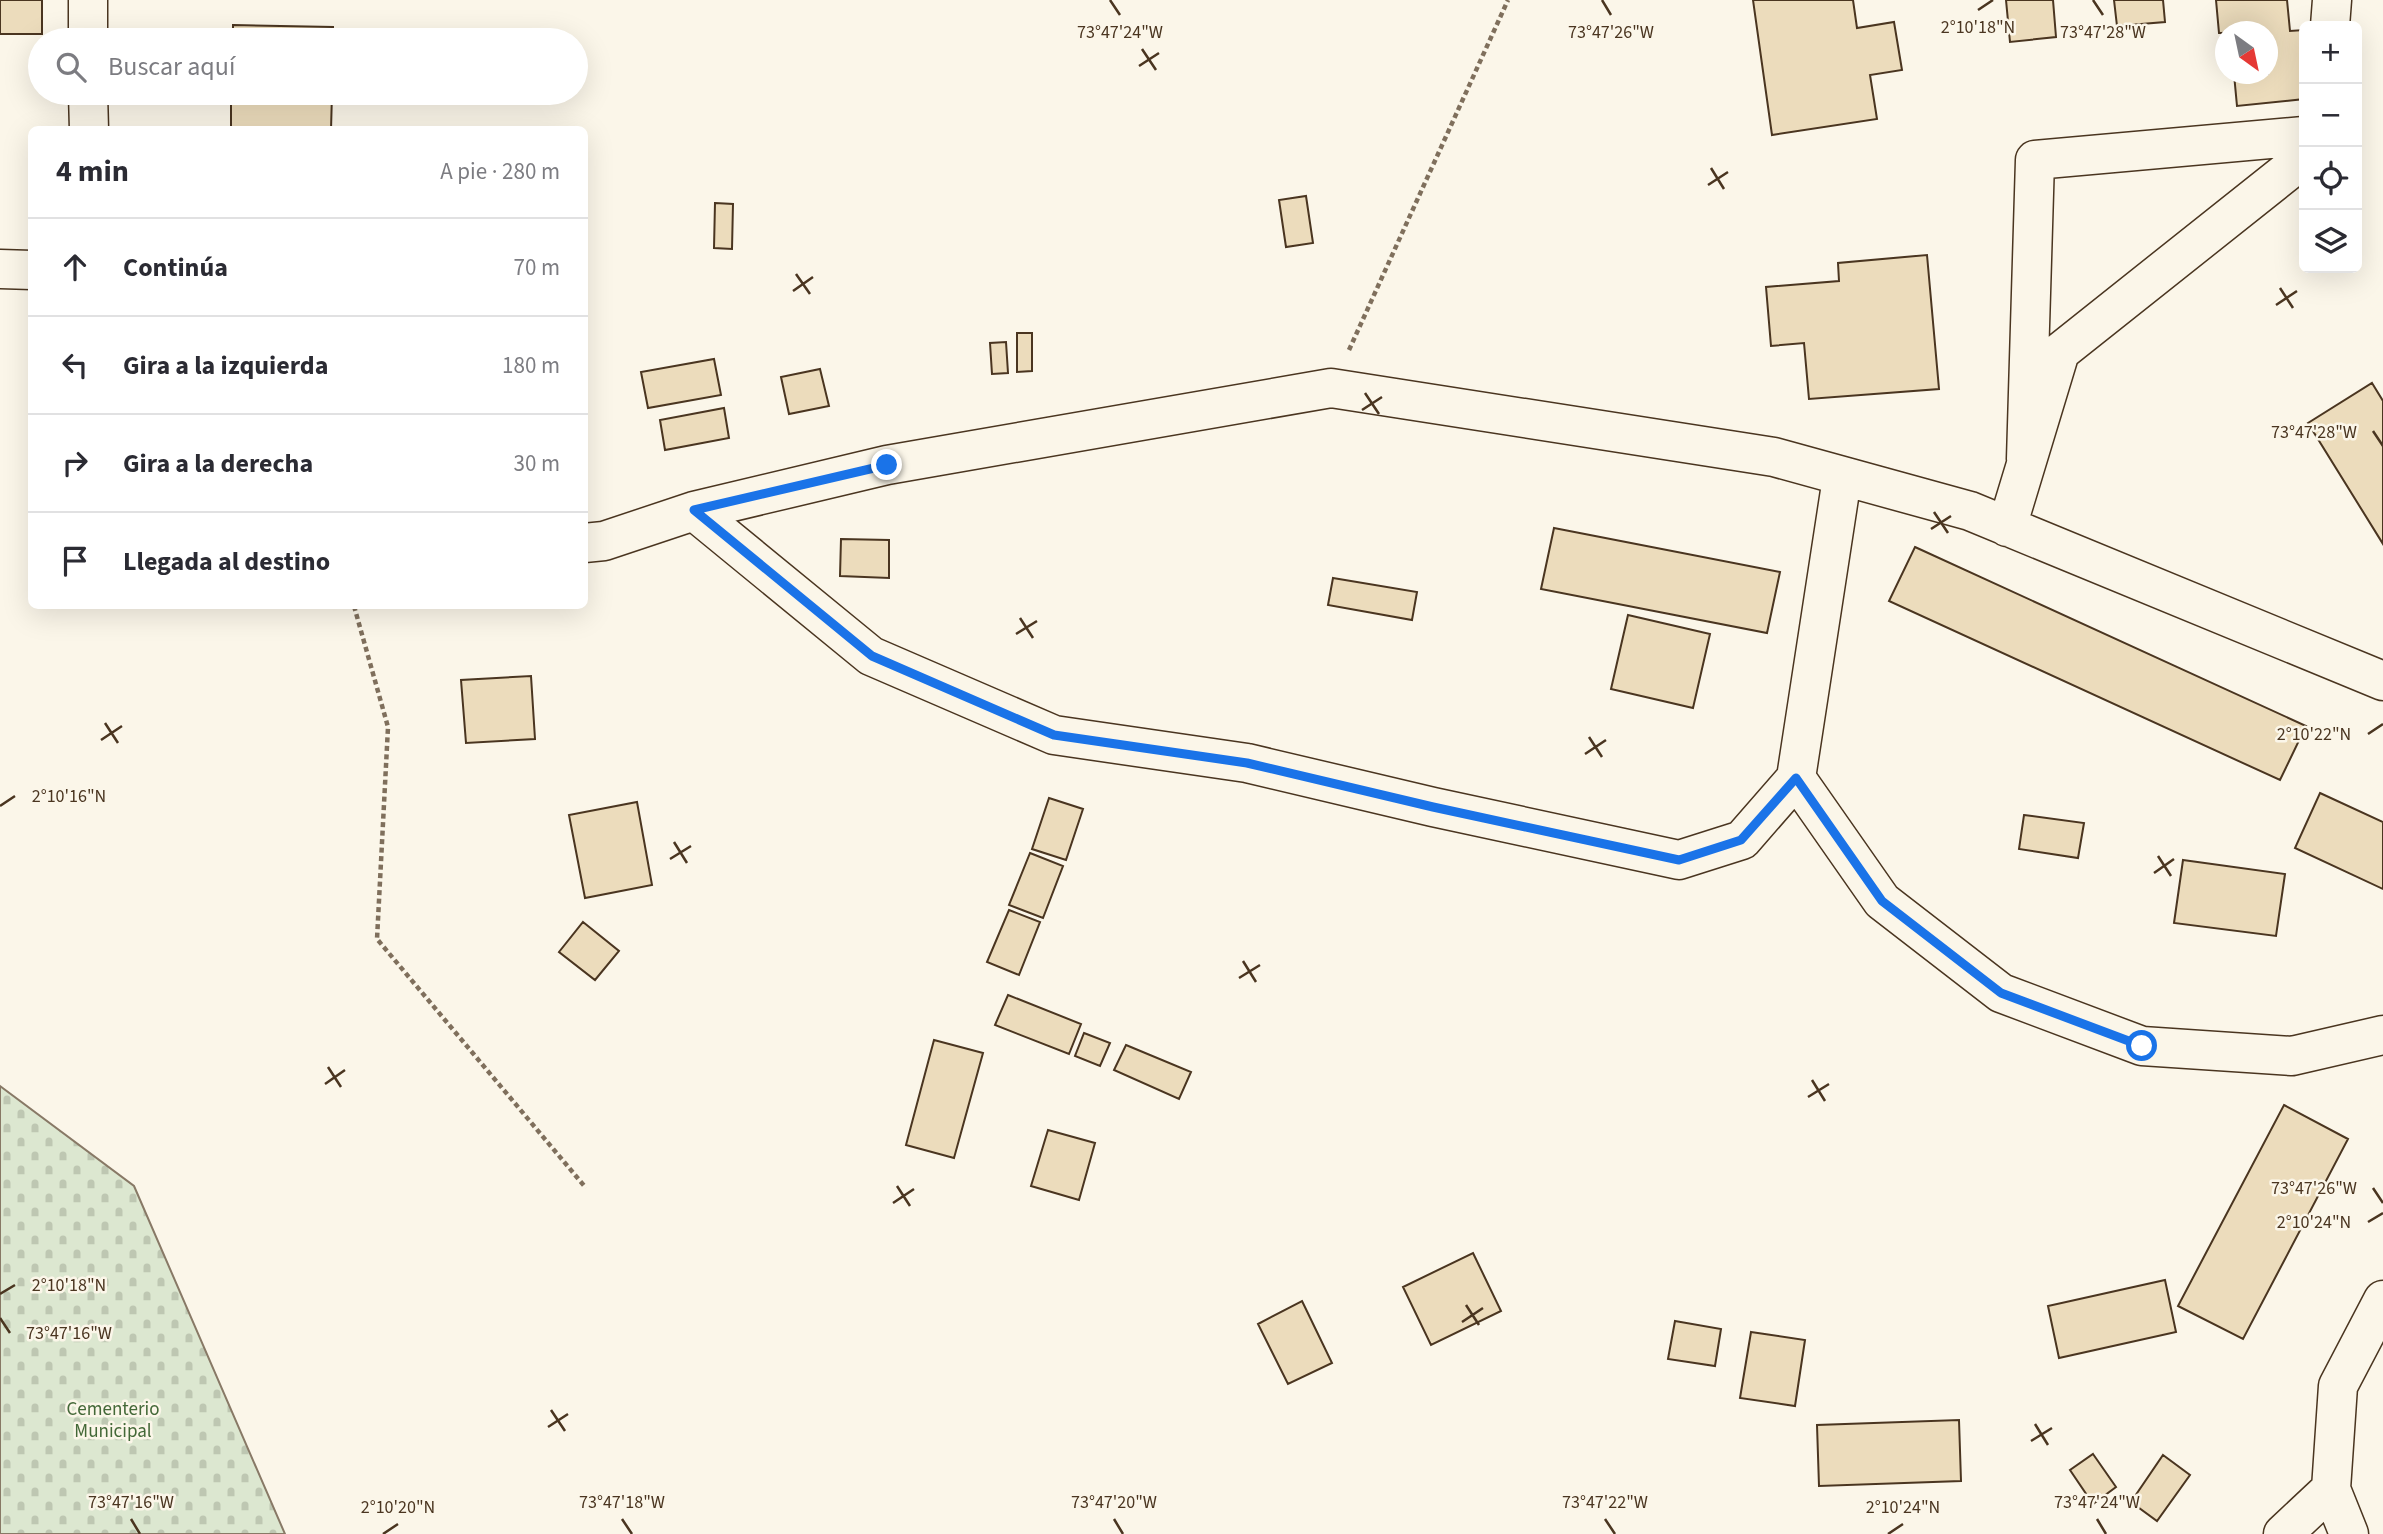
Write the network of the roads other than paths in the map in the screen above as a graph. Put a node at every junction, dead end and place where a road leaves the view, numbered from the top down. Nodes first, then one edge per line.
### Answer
1 (88, 0) edge
2 (2332, 0) edge
3 (2330, 21) edge
4 (88, 28) edge
5 (88, 105) edge
6 (89, 126) edge
7 (2299, 136) edge
8 (2299, 162) edge
9 (0, 270) edge
10 (28, 270) edge
11 (2026, 459) junction
12 (1842, 478) junction
13 (694, 510) junction
14 (2007, 527) junction
15 (588, 542) edge
16 (2383, 681) edge
17 (1796, 778) junction
18 (2383, 1035) edge
19 (2383, 1300) edge
20 (2331, 1489) junction
21 (2283, 1534) edge
22 (2350, 1534) edge

1 - 4 street
2 - 3 street
5 - 6 street
7 - 11 street
8 - 11 street
9 - 10 street
11 - 14 street
12 - 13 street
12 - 14 street
12 - 17 street
13 - 15 street
13 - 17 street
14 - 16 street
17 - 18 street
19 - 20 street
20 - 21 street
20 - 22 street

